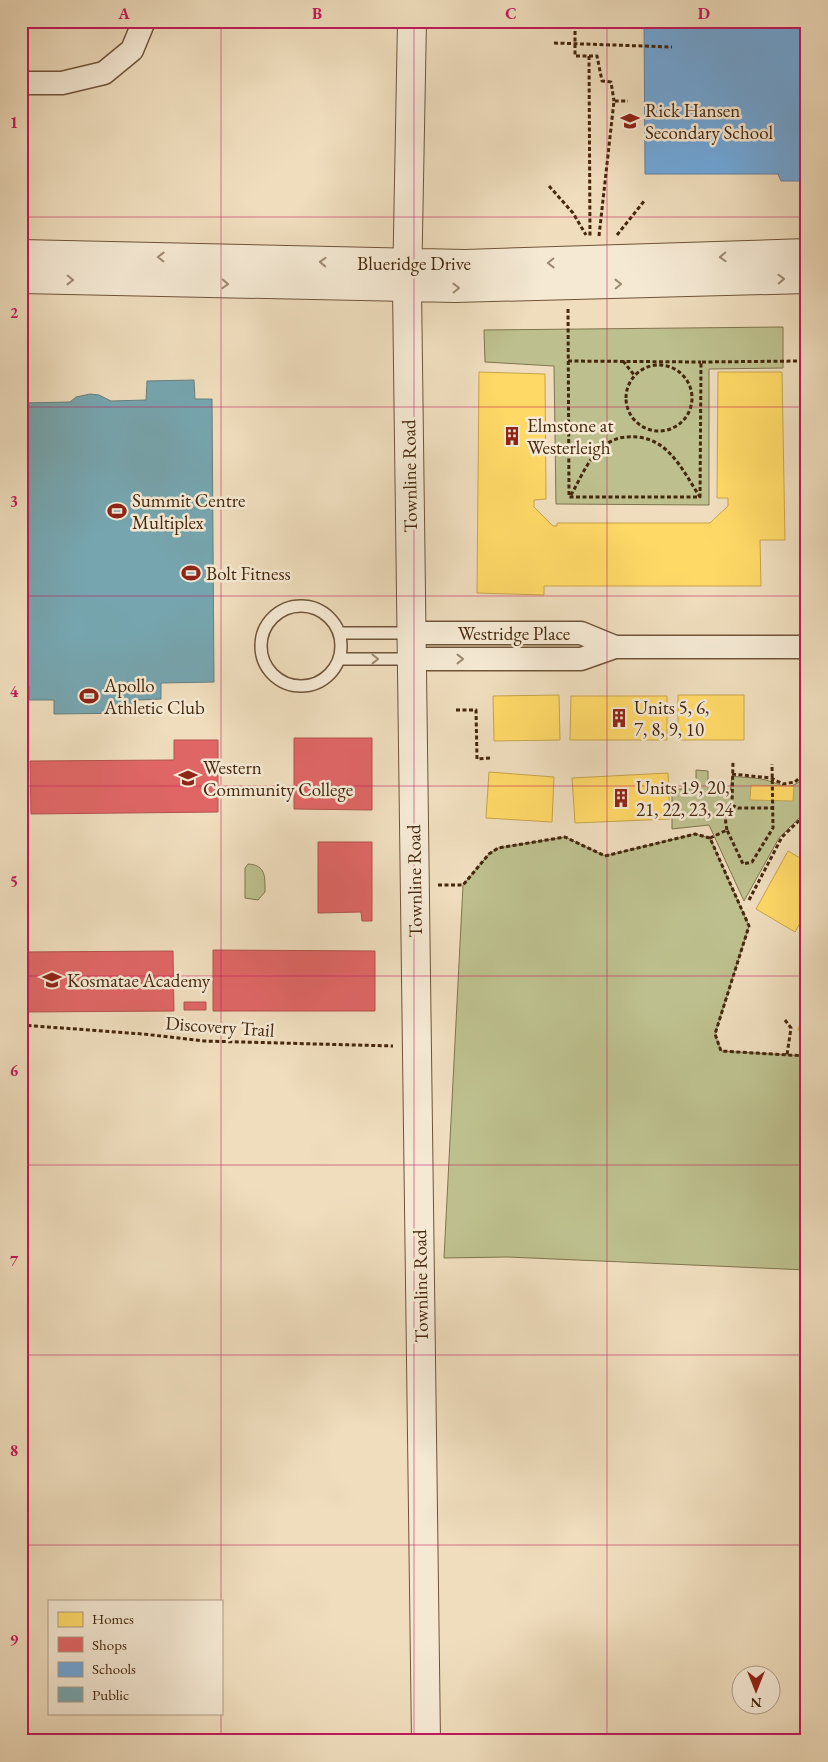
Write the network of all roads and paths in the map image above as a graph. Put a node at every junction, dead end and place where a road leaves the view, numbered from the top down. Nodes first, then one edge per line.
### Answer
1 (144, 21) edge
2 (412, 21) edge
3 (591, 21) edge
4 (554, 43) dead end
5 (575, 43) junction
6 (672, 47) dead end
7 (589, 56) junction
8 (21, 82) edge
9 (614, 101) junction
10 (628, 101) dead end
11 (549, 186) dead end
12 (645, 200) dead end
13 (611, 243) dead end
14 (591, 252) junction
15 (807, 253) edge
16 (21, 254) edge
17 (407, 276) junction
18 (807, 278) edge
19 (21, 279) edge
20 (568, 306) dead end
21 (568, 361) junction
22 (623, 361) junction
23 (678, 362) junction
24 (701, 362) junction
25 (670, 367) junction
26 (635, 376) junction
27 (649, 428) junction
28 (643, 436) junction
29 (570, 497) junction
30 (700, 497) junction
31 (801, 616) dead end
32 (339, 633) junction
33 (411, 646) junction
34 (807, 647) edge
35 (339, 659) junction
36 (456, 710) dead end
37 (490, 758) dead end
38 (733, 761) dead end
39 (772, 764) dead end
40 (732, 774) junction
41 (803, 775) dead end
42 (771, 778) junction
43 (732, 805) junction
44 (773, 808) junction
45 (807, 813) edge
46 (727, 830) junction
47 (710, 838) junction
48 (414, 886) junction
49 (749, 900) dead end
50 (785, 1020) dead end
51 (21, 1025) edge
52 (417, 1046) junction
53 (787, 1055) junction
54 (807, 1056) edge
55 (426, 1741) edge

1 - 8 street
2 - 17 street, Townline Road
3 - 5 path
4 - 5 path
5 - 6 path
5 - 7 path
7 - 9 path
7 - 14 path
9 - 10 path
9 - 14 path
11 - 14 path
12 - 13 path
15 -> 14 street, Blueridge Drive
14 -> 17 street, Blueridge Drive
17 -> 16 street, Blueridge Drive
17 -> 18 street, Blueridge Drive
19 -> 17 street, Blueridge Drive
17 - 33 street, Townline Road
20 - 21 path
21 - 22 path
21 - 29 path
22 - 23 path
22 - 26 path
23 - 24 path
23 - 25 path
24 - 30 path
24 - 31 path
25 - 26 path
25 - 27 path
26 - 27 path
27 - 28 path
28 - 29 path
28 - 30 path
29 - 30 path
32 - 33 lane
32 - 35 lane
32 - 35 lane
33 - 34 street, Westridge Place
35 -> 33 lane
33 - 48 street, Townline Road
36 - 37 path
38 - 40 path
39 - 42 path
40 - 42 path
40 - 43 path
41 - 42 path
42 - 44 path
43 - 44 path
43 - 46 path
44 - 46 path
45 - 49 path
46 - 47 path
47 - 48 path
47 - 53 path
48 - 52 street, Townline Road
50 - 53 path
51 - 52 path, Discovery Trail
52 - 55 street, Townline Road
53 - 54 path

